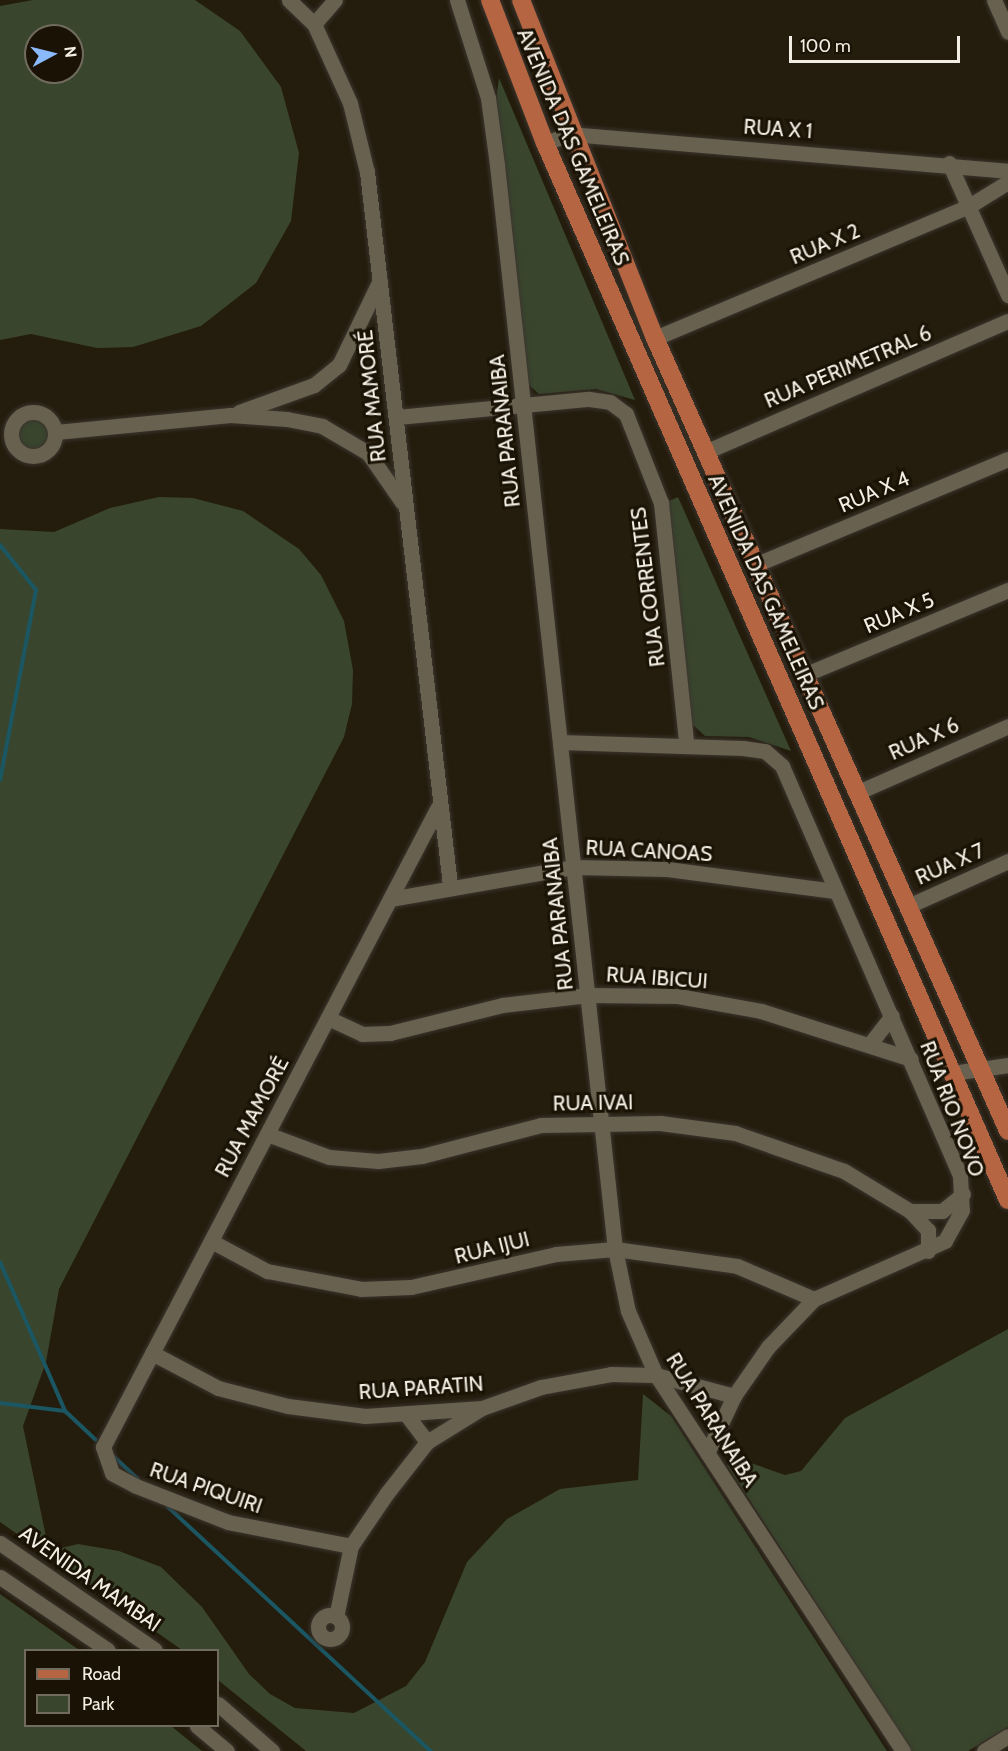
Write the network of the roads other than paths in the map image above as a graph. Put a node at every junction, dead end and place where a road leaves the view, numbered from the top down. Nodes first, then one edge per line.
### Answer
1 (289, 0) edge
2 (334, 0) edge
3 (457, 0) edge
4 (490, 0) edge
5 (522, 0) edge
6 (994, 0) edge
7 (314, 24) junction
8 (1008, 32) edge
9 (570, 134) junction
10 (545, 142) junction
11 (949, 163) junction
12 (1008, 171) edge
13 (1008, 182) edge
14 (969, 206) junction
15 (380, 280) junction
16 (1008, 295) edge
17 (1008, 321) edge
18 (655, 338) junction
19 (285, 398) junction
20 (524, 408) junction
21 (230, 415) junction
22 (397, 417) junction
23 (287, 419) junction
24 (56, 432) dead end
25 (705, 452) junction
26 (1008, 459) edge
27 (404, 505) junction
28 (720, 546) junction
29 (757, 564) junction
30 (1008, 590) edge
31 (806, 674) junction
32 (1008, 726) edge
33 (560, 742) junction
34 (686, 742) junction
35 (858, 792) junction
36 (438, 807) junction
37 (1008, 861) edge
38 (824, 864) junction
39 (574, 867) junction
40 (450, 885) junction
41 (805, 887) junction
42 (836, 891) junction
43 (390, 899) junction
44 (908, 906) junction
45 (588, 994) junction
46 (892, 1016) junction
47 (328, 1018) junction
48 (869, 1046) junction
49 (911, 1059) junction
50 (1008, 1065) edge
51 (981, 1069) junction
52 (952, 1073) junction
53 (602, 1122) junction
54 (1008, 1131) edge
55 (267, 1134) junction
56 (963, 1194) junction
57 (1008, 1200) edge
58 (910, 1211) junction
59 (211, 1241) junction
60 (615, 1249) junction
61 (928, 1251) junction
62 (787, 1287) junction
63 (814, 1299) junction
64 (797, 1317) junction
65 (152, 1353) junction
66 (656, 1375) junction
67 (734, 1396) junction
68 (482, 1408) junction
69 (406, 1414) junction
70 (427, 1442) junction
71 (103, 1447) joint
72 (707, 1453) junction
73 (0, 1543) edge
74 (351, 1546) junction
75 (0, 1577) edge
76 (336, 1617) dead end
77 (107, 1649) edge
78 (154, 1649) edge
79 (219, 1705) edge
80 (199, 1727) edge
81 (1008, 1737) edge
82 (227, 1751) edge
83 (272, 1751) edge
84 (903, 1751) edge
85 (984, 1751) edge

1 - 7 street, RUA MAMORÉ
2 - 7 street
3 - 20 street, RUA PARANAIBA
4 - 10 main road, AVENIDA DAS GAMELEIRAS
5 - 9 main road, AVENIDA DAS GAMELEIRAS
6 - 8 street
7 - 15 street, RUA MAMORÉ
9 - 10 street, RUA X 1
9 - 11 street, RUA X 1
9 - 18 main road, AVENIDA DAS GAMELEIRAS
10 - 28 main road, AVENIDA DAS GAMELEIRAS
11 - 12 street, RUA X 1
11 - 14 street
13 - 14 street, RUA X 2
14 - 16 street
14 - 18 street, RUA X 2
15 - 19 street
15 - 22 street, RUA MAMORÉ
17 - 25 street, RUA PERIMETRAL 6
18 - 25 main road, AVENIDA DAS GAMELEIRAS
19 - 21 street
19 - 23 street
20 - 22 street, RUA CORRENTES
20 - 33 street, RUA PARANAIBA
20 - 34 street, RUA CORRENTES
21 - 23 street
21 - 24 street
22 - 27 street, RUA MAMORÉ
23 - 27 street
25 - 29 main road, AVENIDA DAS GAMELEIRAS
26 - 29 street, RUA X 4
27 - 36 street, RUA MAMORÉ
28 - 29 main road
28 - 52 main road, AVENIDA DAS GAMELEIRAS
29 - 31 main road, AVENIDA DAS GAMELEIRAS
30 - 31 street, RUA X 5
31 - 35 main road, AVENIDA DAS GAMELEIRAS
32 - 35 street, RUA X 6
33 - 34 street, RUA RIO NOVO
33 - 39 street, RUA PARANAIBA
34 - 38 street, RUA RIO NOVO
35 - 44 main road, AVENIDA DAS GAMELEIRAS
36 - 40 street, RUA MAMORÉ
36 - 43 street, RUA MAMORÉ
37 - 44 street, RUA X 7
38 - 41 street
38 - 42 street, RUA RIO NOVO
39 - 40 street, RUA CANOAS
39 - 41 street, RUA CANOAS
39 - 45 street, RUA PARANAIBA
40 - 43 street, RUA CANOAS
41 - 42 street, RUA CANOAS
42 - 46 street, RUA RIO NOVO
43 - 47 street, RUA MAMORÉ
44 - 51 main road, AVENIDA DAS GAMELEIRAS
45 - 47 street, RUA IBICUI
45 - 48 street, RUA IBICUI
45 - 53 street, RUA PARANAIBA
46 - 48 street
46 - 49 street, RUA RIO NOVO
47 - 55 street, RUA MAMORÉ
48 - 49 street, RUA IBICUI
49 - 56 street, RUA RIO NOVO
50 - 51 street
51 - 52 street
51 - 54 main road, AVENIDA DAS GAMELEIRAS
52 - 57 main road, AVENIDA DAS GAMELEIRAS
53 - 55 street, RUA IVAI
53 - 58 street, RUA IVAI
53 - 60 street, RUA PARANAIBA
55 - 59 street, RUA MAMORÉ
56 - 58 street
56 - 61 street, RUA RIO NOVO
58 - 61 street, RUA IVAI
59 - 60 street, RUA IJUI
59 - 65 street, RUA MAMORÉ
60 - 62 street, RUA IJUI
60 - 66 street, RUA PARANAIBA
61 - 63 street, RUA RIO NOVO
62 - 63 street, RUA IJUI
62 - 64 street
63 - 64 street, RUA RIO NOVO
64 - 67 street, RUA RIO NOVO
65 - 69 street, RUA PARATIN
65 - 71 street, RUA MAMORÉ
66 - 67 street, RUA PARATIN
66 - 68 street, RUA PARATIN
66 - 72 street, RUA PARANAIBA
67 - 72 street, RUA RIO NOVO
68 - 69 street, RUA PARATIN
68 - 70 street
69 - 70 street
70 - 74 street
71 - 74 street, RUA PIQUIRI
72 - 84 street, RUA PARANAIBA
73 - 78 street, AVENIDA MAMBAI
74 - 76 street
75 - 77 street
79 - 83 street
80 - 82 street
81 - 85 street

